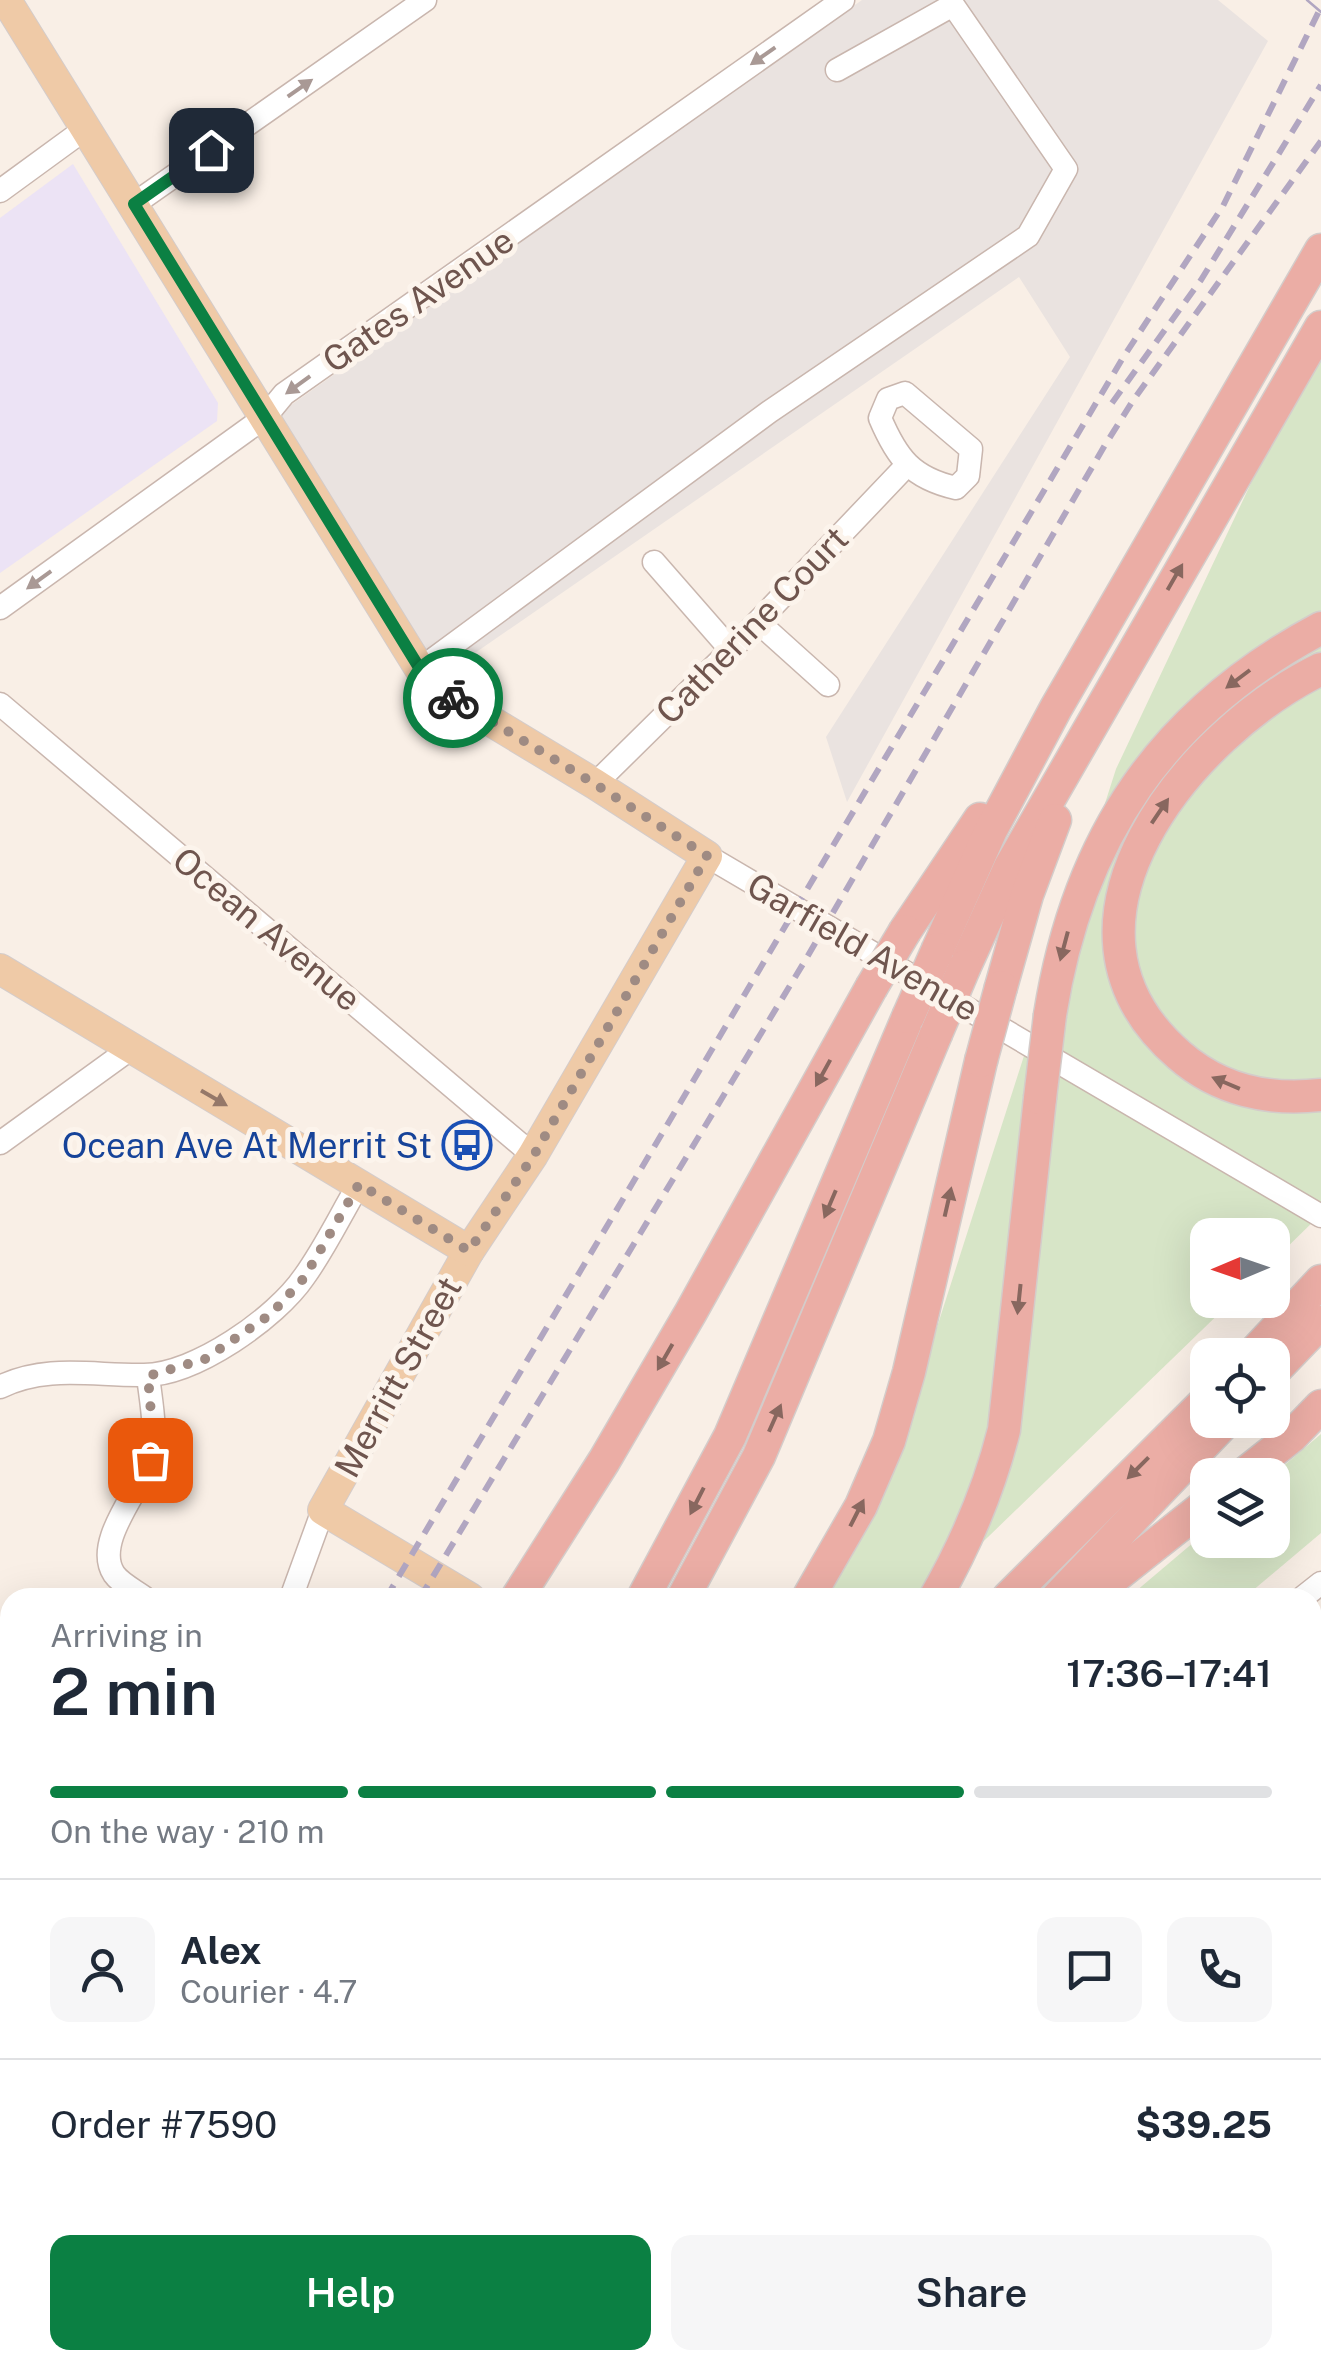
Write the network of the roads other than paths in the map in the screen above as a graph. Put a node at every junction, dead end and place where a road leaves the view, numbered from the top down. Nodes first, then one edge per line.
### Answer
1 (6, 0) edge
2 (425, 0) edge
3 (843, 0) edge
4 (836, 70) dead end
5 (85, 129) junction
6 (0, 191) edge
7 (134, 204) junction
8 (1321, 250) edge
9 (1321, 328) edge
10 (266, 416) junction
11 (908, 466) dead end
12 (654, 562) dead end
13 (0, 608) edge
14 (758, 622) junction
15 (1321, 628) edge
16 (731, 650) junction
17 (420, 669) junction
18 (1321, 669) edge
19 (828, 685) dead end
20 (0, 704) edge
21 (1056, 708) junction
22 (1091, 722) junction
23 (595, 784) junction
24 (707, 856) junction
25 (952, 958) junction
26 (0, 969) edge
27 (922, 1025) junction
28 (130, 1049) junction
29 (1321, 1095) edge
30 (0, 1143) edge
31 (534, 1155) junction
32 (359, 1184) junction
33 (1321, 1216) edge
34 (469, 1251) junction
35 (1321, 1282) edge
36 (1321, 1322) edge
37 (1268, 1338) edge
38 (1290, 1354) edge
39 (148, 1376) junction
40 (0, 1387) edge
41 (1321, 1406) edge
42 (1190, 1418) edge
43 (1211, 1438) edge
44 (1264, 1458) edge
45 (322, 1510) junction
46 (1190, 1517) edge
47 (132, 1588) edge
48 (294, 1588) edge
49 (453, 1588) edge
50 (522, 1588) edge
51 (649, 1588) edge
52 (688, 1588) edge
53 (814, 1588) edge
54 (940, 1588) edge
55 (1018, 1588) edge
56 (1067, 1588) edge
57 (1101, 1588) edge

1 - 5 main road, Garfield Avenue
7 -> 2 street
3 -> 10 street, Gates Avenue
4 - 17 street
5 - 6 street
5 - 7 main road, Garfield Avenue
7 - 10 main road, Garfield Avenue
8 - 21 highway
22 -> 9 highway
10 -> 13 street, Gates Avenue
10 - 17 main road, Garfield Avenue
11 - 14 street, Catherine Court
12 - 16 street
14 - 16 street, Catherine Court
14 - 19 street
15 -> 54 highway, bridge
16 - 23 street, Catherine Court
17 - 23 main road, Garfield Avenue
29 -> 18 highway
20 - 31 street, Ocean Avenue
21 - 25 highway
21 -> 50 highway, bridge
22 - 25 highway
53 -> 22 highway, bridge
23 - 24 main road, Garfield Avenue
24 - 31 main road, Merritt Street
24 - 33 street, Garfield Avenue
25 - 27 highway, bridge
26 - 28 main road
27 -> 51 highway
52 -> 27 highway
28 - 30 street
28 -> 32 main road
31 - 34 main road, Merritt Street
32 - 34 main road
32 - 39 street
34 - 45 main road, Merritt Street
35 - 37 highway
36 - 38 highway
39 - 40 street
39 - 47 street
41 - 44 highway
42 -> 55 highway
43 - 56 highway
45 - 48 street, Merritt Street
45 - 49 main road
46 - 57 highway

